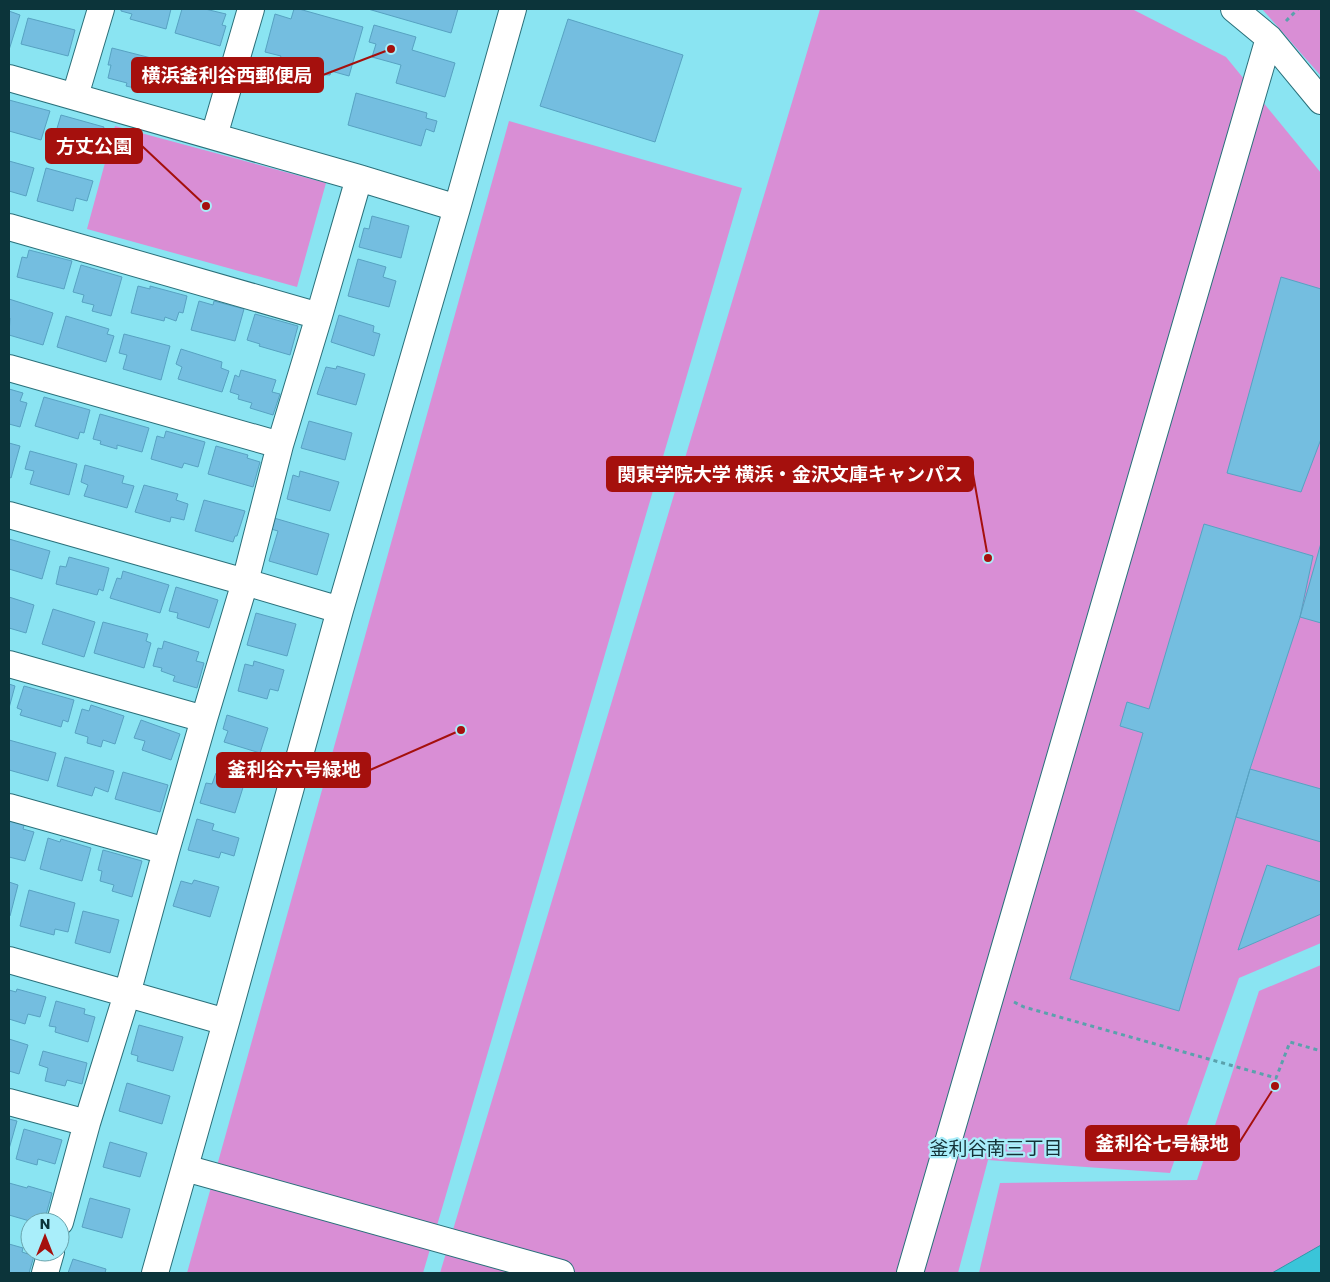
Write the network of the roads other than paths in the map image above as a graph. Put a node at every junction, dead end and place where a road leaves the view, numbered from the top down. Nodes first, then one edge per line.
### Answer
1 (101, 9) edge
2 (250, 9) edge
3 (513, 9) edge
4 (1234, 9) edge
5 (1269, 38) junction
6 (9, 78) edge
7 (75, 96) junction
8 (1321, 101) edge
9 (214, 136) junction
10 (359, 178) junction
11 (457, 208) junction
12 (9, 227) edge
13 (319, 316) junction
14 (9, 368) edge
15 (280, 445) junction
16 (9, 515) edge
17 (245, 582) junction
18 (340, 610) junction
19 (9, 664) edge
20 (204, 719) junction
21 (9, 807) edge
22 (166, 851) junction
23 (9, 960) edge
24 (128, 994) junction
25 (226, 1022) junction
26 (9, 1102) edge
27 (87, 1123) junction
28 (185, 1168) junction
29 (63, 1212) edge
30 (155, 1273) edge
31 (561, 1273) edge
32 (910, 1273) edge

1 - 7 street
2 - 9 street
3 - 11 street
4 - 5 street
5 - 8 street
5 - 32 street
6 - 7 street
7 - 9 street
9 - 10 street
10 - 11 street
10 - 13 street
11 - 18 street
12 - 13 street
13 - 15 street
14 - 15 street
15 - 17 street
16 - 17 street
17 - 18 street
17 - 20 street
18 - 25 street
19 - 20 street
20 - 22 street
21 - 22 street
22 - 24 street
23 - 24 street
24 - 25 street
24 - 27 street
25 - 28 street
26 - 27 street
27 - 29 street
28 - 30 street
28 - 31 street

